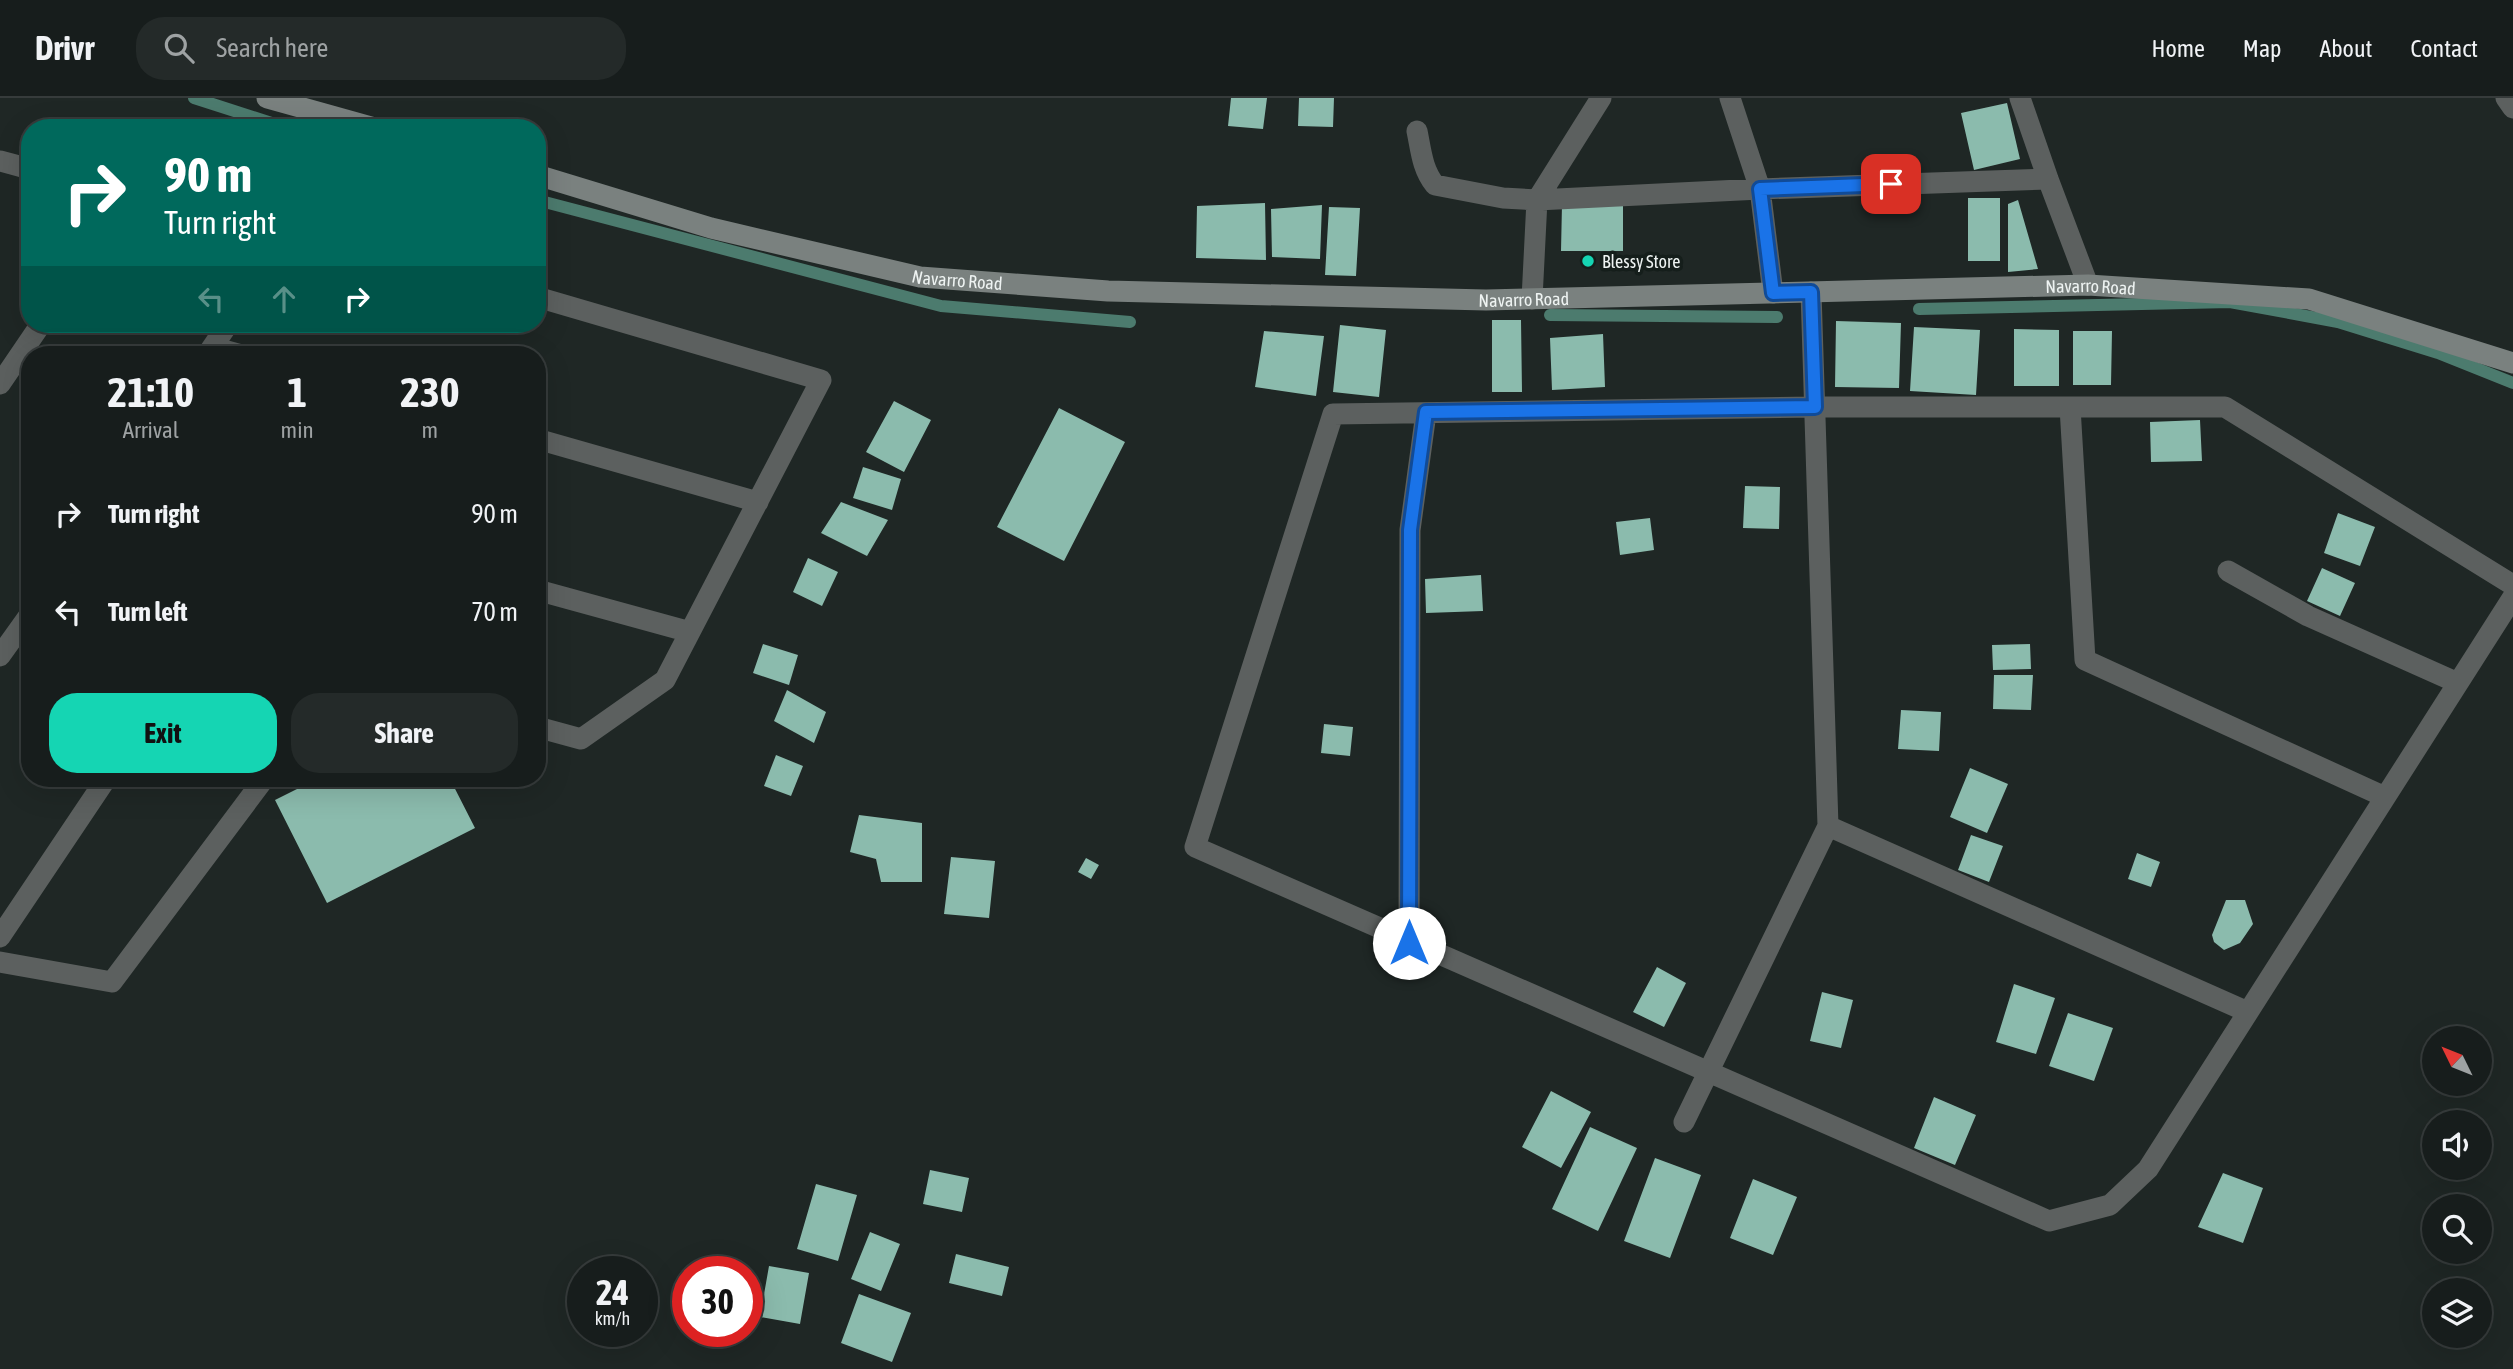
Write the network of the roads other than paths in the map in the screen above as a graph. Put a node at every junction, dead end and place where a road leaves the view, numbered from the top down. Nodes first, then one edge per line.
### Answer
1 (267, 98) edge
2 (1601, 98) edge
3 (1730, 98) edge
4 (2020, 98) edge
5 (2506, 98) edge
6 (2513, 108) edge
7 (342, 119) edge
8 (1417, 131) dead end
9 (0, 161) edge
10 (21, 167) edge
11 (546, 178) edge
12 (2048, 179) junction
13 (1760, 189) junction
14 (1537, 200) junction
15 (2088, 285) junction
16 (1811, 292) junction
17 (1773, 293) junction
18 (1532, 299) junction
19 (546, 300) edge
20 (21, 353) edge
21 (2513, 363) edge
22 (0, 384) edge
23 (1815, 407) junction
24 (2070, 407) junction
25 (1426, 412) junction
26 (546, 442) edge
27 (758, 502) junction
28 (2228, 571) dead end
29 (2513, 585) edge
30 (546, 592) edge
31 (2513, 597) edge
32 (21, 627) edge
33 (690, 632) junction
34 (0, 656) edge
35 (2458, 682) junction
36 (546, 729) edge
37 (101, 787) edge
38 (258, 787) edge
39 (2385, 797) junction
40 (1828, 826) junction
41 (0, 937) edge
42 (1409, 943) junction
43 (0, 962) edge
44 (2248, 1012) junction
45 (1707, 1072) junction
46 (1684, 1122) dead end

1 - 7 street
2 - 14 street
3 - 13 street
4 - 12 street
5 - 6 street
8 - 14 street
9 - 10 street
11 - 18 street, Navarro Road
12 - 13 street
12 - 15 street
13 - 14 street
13 - 17 street
14 - 18 street
15 - 16 street, Navarro Road
15 - 21 street, Navarro Road
16 - 17 street, Navarro Road
16 - 23 street
17 - 18 street, Navarro Road
19 - 27 street
20 - 22 street
23 - 24 street
23 - 25 street
23 - 40 street
24 - 29 street
24 - 39 street
25 - 42 street
25 - 42 street
26 - 27 street
27 - 33 street
28 - 35 street
30 - 33 street
31 - 35 street
32 - 34 street
33 - 36 street
35 - 39 street
37 - 41 street
38 - 43 street
39 - 44 street
40 - 44 street
40 - 45 street
42 - 45 street
44 - 45 street
45 - 46 street

